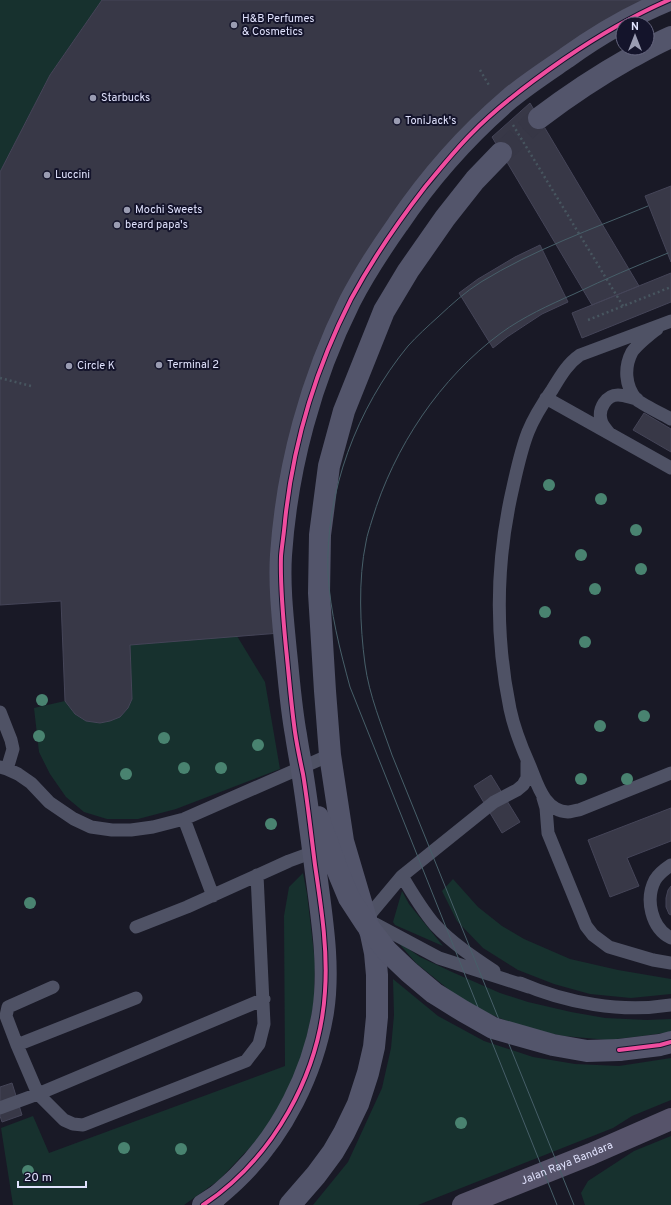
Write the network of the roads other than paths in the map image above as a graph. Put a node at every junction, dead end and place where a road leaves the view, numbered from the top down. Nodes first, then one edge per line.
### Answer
1 (669, 0) edge
2 (671, 37) edge
3 (539, 118) tunnel mouth
4 (501, 153) tunnel mouth
5 (670, 321) edge
6 (546, 398) junction
7 (637, 400) junction
8 (671, 419) edge
9 (611, 435) junction
10 (671, 468) edge
11 (0, 712) edge
12 (330, 755) junction
13 (526, 758) junction
14 (4, 768) edge
15 (671, 773) edge
16 (303, 776) junction
17 (543, 797) junction
18 (184, 820) junction
19 (344, 841) junction
20 (671, 865) edge
21 (257, 875) junction
22 (402, 876) junction
23 (213, 896) junction
24 (366, 919) junction
25 (136, 927) dead end
26 (671, 938) edge
27 (671, 963) edge
28 (53, 987) dead end
29 (529, 987) junction
30 (136, 998) dead end
31 (264, 999) junction
32 (671, 1005) edge
33 (671, 1042) edge
34 (17, 1045) junction
35 (38, 1094) junction
36 (0, 1108) edge
37 (671, 1119) edge
38 (210, 1200) edge
39 (290, 1205) edge
40 (463, 1205) edge

1 - 16 street, bridge
2 - 3 street
4 - 12 street
5 - 6 lane
5 - 7 lane
6 - 9 lane
6 - 13 lane
7 - 8 lane
7 - 9 lane
9 - 10 lane
11 - 14 lane
12 - 18 lane
12 - 19 street
13 - 17 lane
13 - 22 lane
14 - 18 lane
15 - 17 lane
16 - 33 street, bridge
16 - 38 street, bridge
17 - 27 lane
18 - 23 lane
19 - 21 lane
19 - 24 street
20 - 26 lane
21 - 23 lane
21 - 31 lane
22 - 24 lane
22 - 29 lane
23 - 25 lane
24 - 29 lane
24 - 39 street
28 - 34 lane
29 - 32 lane
30 - 34 lane
31 - 35 lane
31 - 35 lane
34 - 35 lane
35 - 36 lane
37 - 40 main road, Jalan Raya Bandara

